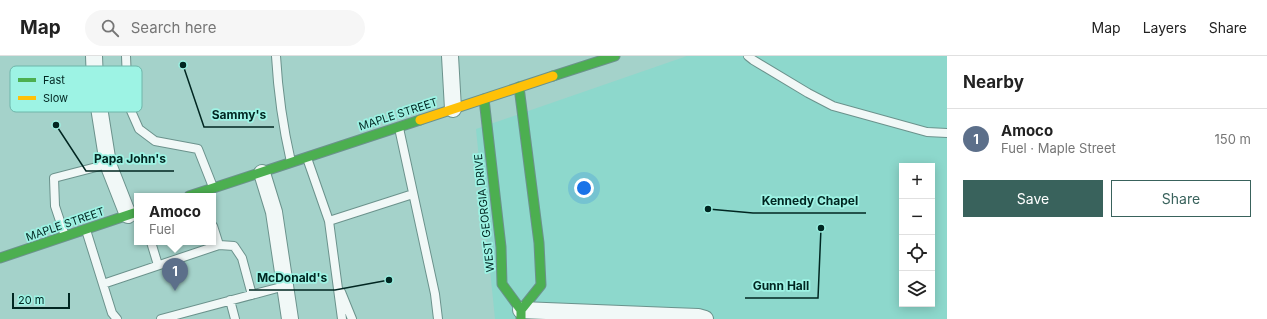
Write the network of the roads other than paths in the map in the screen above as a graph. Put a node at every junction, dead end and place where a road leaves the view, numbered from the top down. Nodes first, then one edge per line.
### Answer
1 (94, 56) edge
2 (126, 56) edge
3 (276, 56) edge
4 (450, 56) edge
5 (615, 56) edge
6 (748, 56) edge
7 (94, 66) edge
8 (126, 66) edge
9 (519, 87) junction
10 (484, 99) junction
11 (453, 109) junction
12 (100, 112) edge
13 (132, 112) edge
14 (399, 127) junction
15 (947, 133) edge
16 (307, 157) junction
17 (291, 162) junction
18 (108, 164) junction
19 (262, 172) junction
20 (213, 188) junction
21 (204, 193) edge
22 (413, 194) junction
23 (132, 214) edge
24 (329, 221) junction
25 (86, 230) junction
26 (216, 236) edge
27 (65, 237) junction
28 (152, 245) edge
29 (219, 245) junction
30 (1, 256) edge
31 (158, 265) junction
32 (103, 284) junction
33 (338, 284) junction
34 (285, 286) junction
35 (252, 295) junction
36 (230, 300) junction
37 (521, 315) edge
38 (436, 317) edge
39 (353, 318) edge
40 (117, 319) edge
41 (162, 319) edge
42 (235, 319) edge
43 (290, 319) edge
44 (342, 319) edge
45 (705, 319) edge

1 - 7 street
2 - 8 lane
3 - 17 lane
4 - 11 street
5 - 9 main road, MAPLE STREET
6 - 15 lane
9 - 10 main road, MAPLE STREET
9 - 37 main road
10 - 11 main road, MAPLE STREET
10 - 37 main road, WEST GEORGIA DRIVE
11 - 14 main road, MAPLE STREET
12 - 18 street
13 - 20 lane
14 - 16 main road, MAPLE STREET
14 - 22 lane
16 - 17 main road, MAPLE STREET
16 - 24 lane
17 - 19 main road, MAPLE STREET
18 - 23 street
18 - 27 lane
19 - 20 main road, MAPLE STREET
19 - 34 street
20 - 21 main road, MAPLE STREET
22 - 24 lane
22 - 38 lane
23 - 25 main road, MAPLE STREET
24 - 33 lane
25 - 27 main road, MAPLE STREET
25 - 32 lane
26 - 29 lane
27 - 30 main road, MAPLE STREET
28 - 31 lane
29 - 31 lane
29 - 35 lane
31 - 32 lane
32 - 40 lane
33 - 39 lane
33 - 44 lane
34 - 35 lane
34 - 43 street
35 - 36 lane
36 - 41 lane
36 - 42 lane
37 - 45 street

